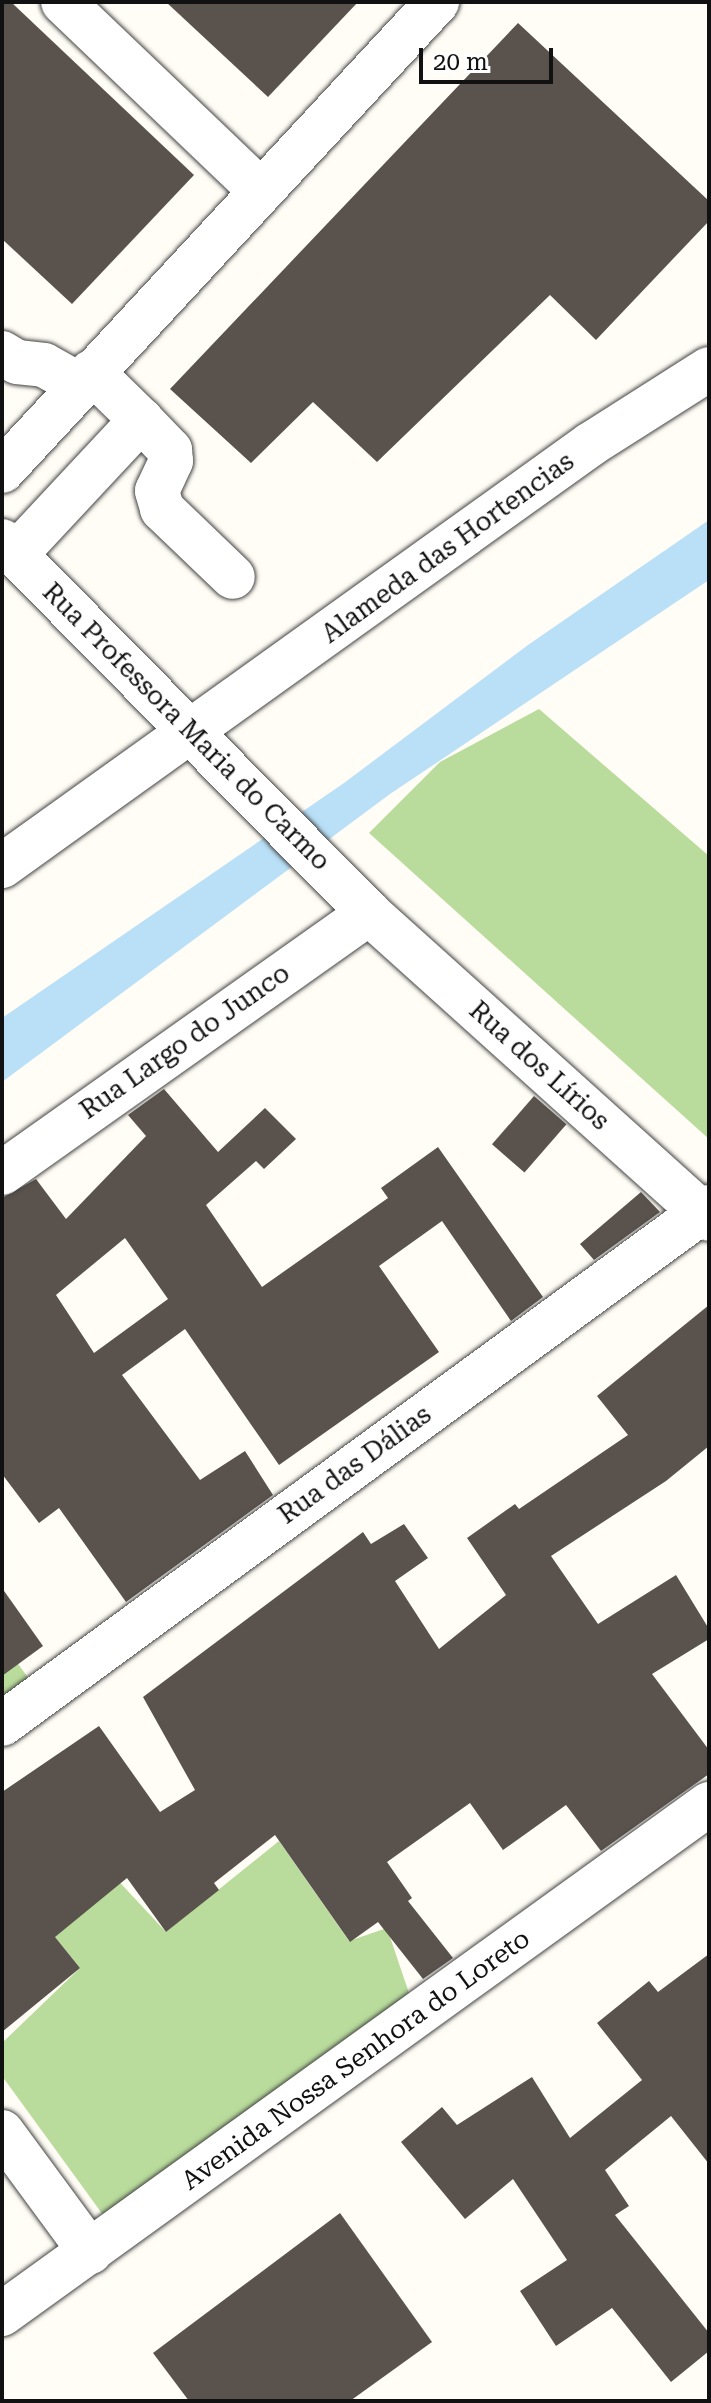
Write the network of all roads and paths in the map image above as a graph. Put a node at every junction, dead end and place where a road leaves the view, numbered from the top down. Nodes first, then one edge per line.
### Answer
1 (63, 2) edge
2 (437, 2) edge
3 (261, 191) junction
4 (2, 353) edge
5 (709, 369) edge
6 (86, 379) junction
7 (141, 420) junction
8 (2, 471) edge
9 (9, 548) edge
10 (233, 577) dead end
11 (191, 733) junction
12 (2, 866) edge
13 (369, 913) junction
14 (2, 1173) edge
15 (706, 1213) edge
16 (2, 1724) edge
17 (709, 1804) edge
18 (2, 2132) edge
19 (90, 2252) junction
20 (2, 2314) edge

1 - 3 street
2 - 3 street
3 - 6 street
4 - 6 street
5 - 11 street, Alameda das Hortencias
6 - 7 street
6 - 8 street
7 - 9 street
7 - 10 street
9 - 11 street, Rua Professora Maria do Carmo
11 - 12 street, Alameda das Hortencias
11 - 13 street, Rua Professora Maria do Carmo
13 - 14 street, Rua Largo do Junco
13 - 15 street, Rua dos Lírios
15 - 16 street, Rua das Dálias
17 - 19 street, Avenida Nossa Senhora do Loreto
18 - 19 street
19 - 20 street, Avenida Nossa Senhora do Loreto

